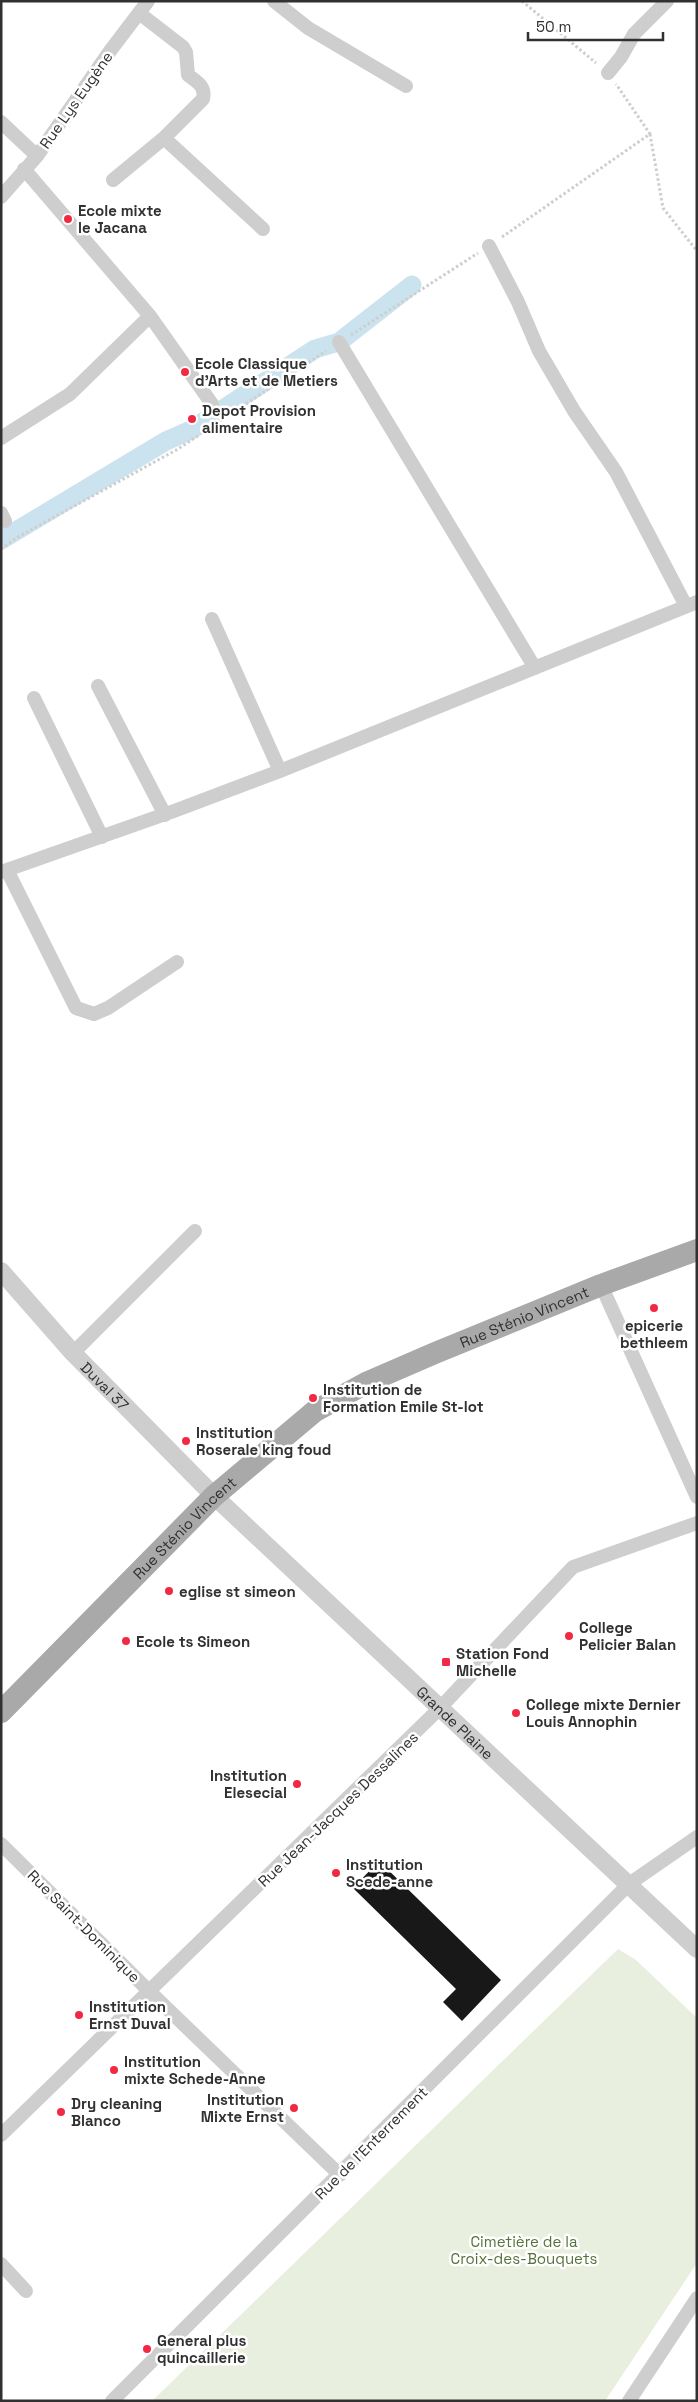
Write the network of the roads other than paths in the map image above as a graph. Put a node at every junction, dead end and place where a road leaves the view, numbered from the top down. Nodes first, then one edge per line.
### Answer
1 (148, 1) edge
2 (274, 1) edge
3 (667, 1) edge
4 (139, 13) junction
5 (608, 73) road end
6 (406, 86) dead end
7 (1, 122) edge
8 (164, 138) junction
9 (37, 156) junction
10 (24, 169) junction
11 (113, 180) dead end
12 (1, 197) edge
13 (263, 229) dead end
14 (489, 246) road end
15 (150, 316) junction
16 (339, 342) road end
17 (212, 404) dead end
18 (1, 438) edge
19 (692, 604) edge
20 (212, 619) dead end
21 (535, 668) junction
22 (98, 686) dead end
23 (34, 698) dead end
24 (280, 771) junction
25 (165, 815) junction
26 (102, 837) junction
27 (4, 871) edge
28 (178, 962) dead end
29 (195, 1232) dead end
30 (697, 1250) edge
31 (1, 1271) edge
32 (601, 1284) junction
33 (73, 1353) junction
34 (214, 1496) junction
35 (697, 1497) edge
36 (697, 1523) edge
37 (439, 1709) junction
38 (1, 1712) edge
39 (697, 1837) edge
40 (1, 1844) edge
41 (629, 1884) junction
42 (697, 1949) edge
43 (150, 1992) junction
44 (1, 2134) edge
45 (340, 2175) junction
46 (1, 2264) edge
47 (26, 2291) dead end
48 (697, 2298) edge
49 (112, 2401) edge
50 (629, 2401) edge

1 - 4 street, Rue Lys Eugène
2 - 6 street
3 - 5 street
4 - 8 street
4 - 9 street, Rue Lys Eugène
7 - 9 street
8 - 11 street
8 - 13 street
9 - 10 street, Rue Lys Eugène
10 - 12 street, Rue Lys Eugène
10 - 15 street
14 - 19 street
15 - 17 street
15 - 18 street
16 - 21 street
19 - 21 street
20 - 24 street
21 - 24 street
22 - 25 street
23 - 26 street
24 - 25 street
25 - 26 street
26 - 27 street
27 - 28 street
29 - 33 street
30 - 32 main road, Rue Sténio Vincent
31 - 33 street, Duval 37
32 - 34 main road, Rue Sténio Vincent
32 - 35 street
33 - 34 street, Duval 37
34 - 37 street, Grande Plaine
34 - 38 main road, Rue Sténio Vincent
36 - 37 street, Rue Jean-Jacques Dessalines
37 - 41 street, Grande Plaine
37 - 43 street, Rue Jean-Jacques Dessalines
39 - 41 street, Rue de l'Enterrement
40 - 43 street, Rue Saint-Dominique
41 - 42 street, Grande Plaine
41 - 45 street, Rue de l'Enterrement
43 - 44 street, Rue Jean-Jacques Dessalines
43 - 45 street, Rue Saint-Dominique
45 - 49 street, Rue de l'Enterrement
46 - 47 street
48 - 50 street

